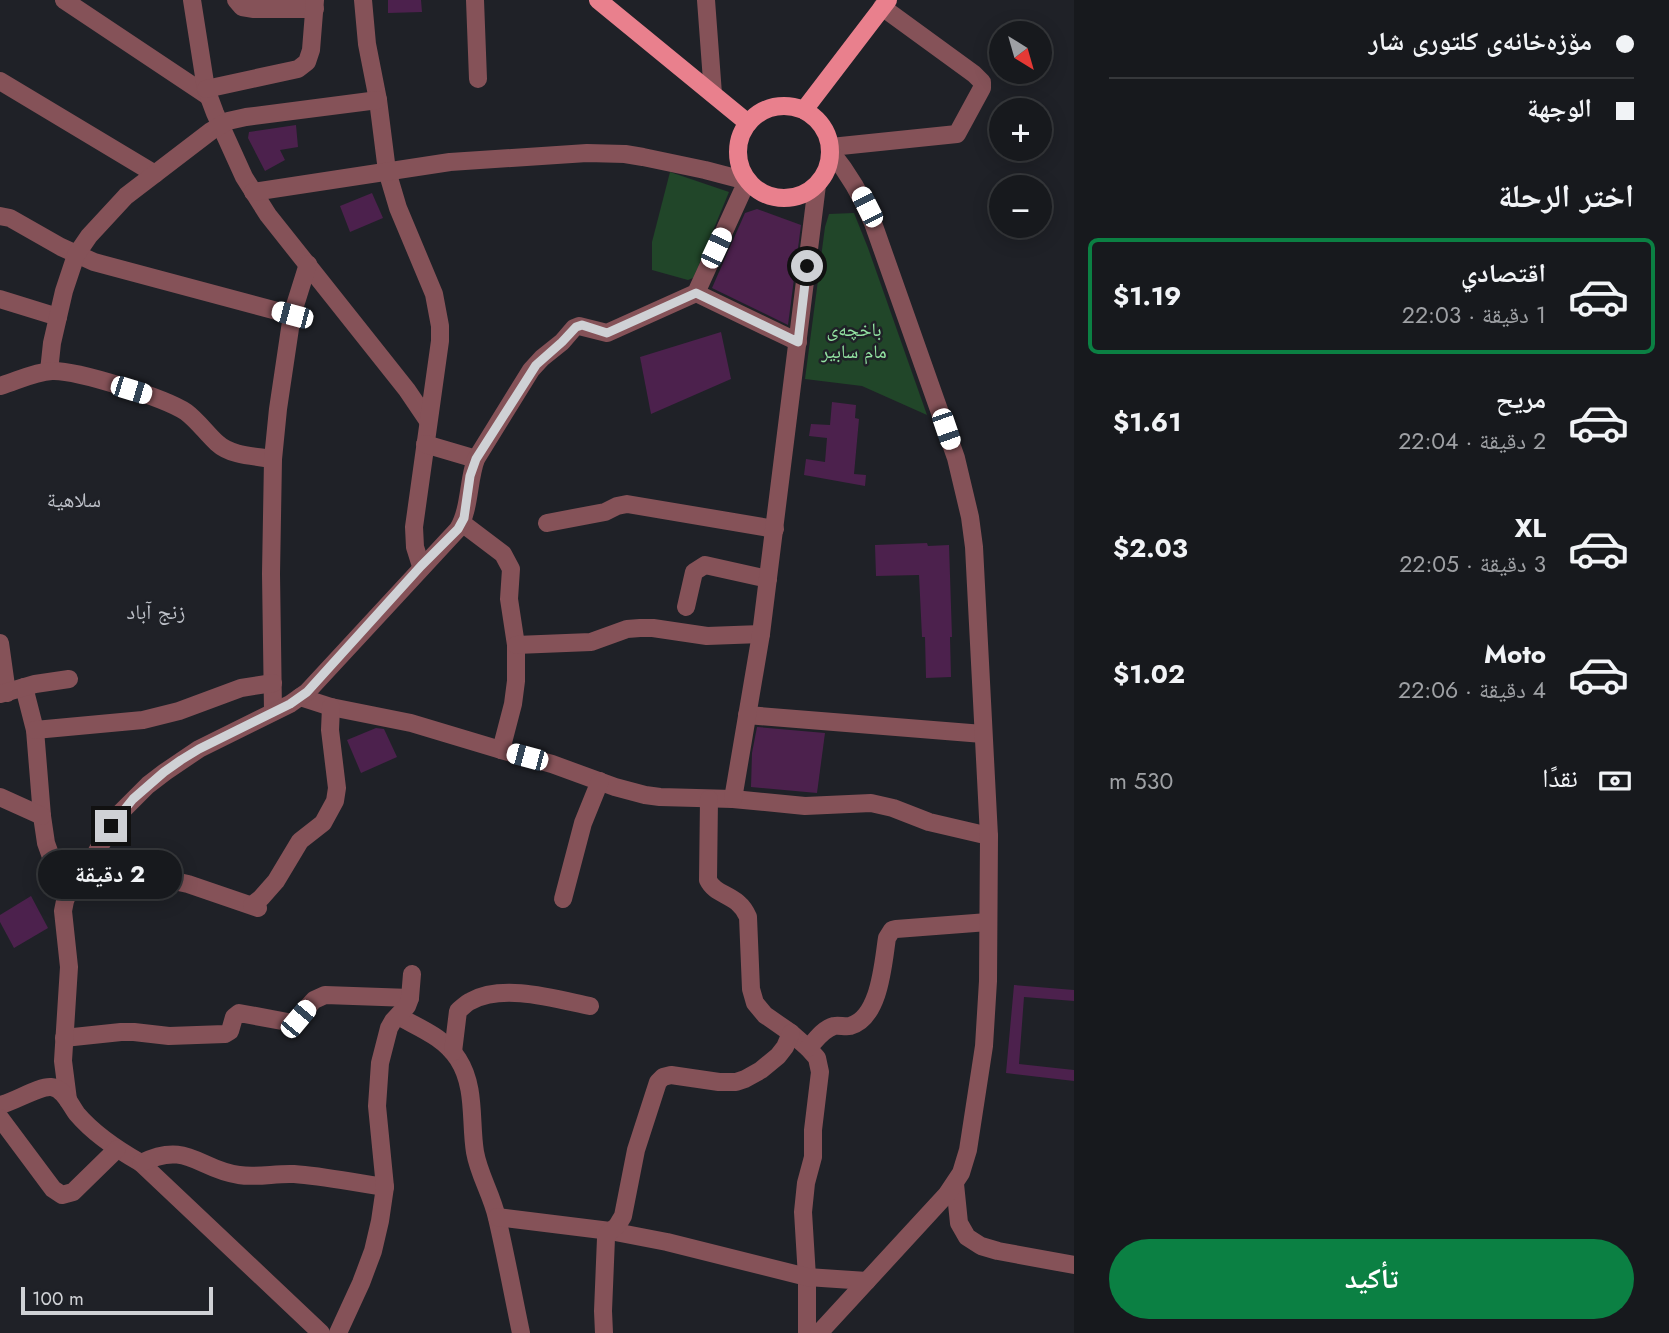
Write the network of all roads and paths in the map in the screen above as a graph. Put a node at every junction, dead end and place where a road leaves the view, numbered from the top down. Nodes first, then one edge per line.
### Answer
1 (64, 0) edge
2 (192, 0) edge
3 (236, 0) edge
4 (363, 0) edge
5 (475, 0) edge
6 (598, 0) edge
7 (706, 0) edge
8 (315, 4) edge
9 (885, 4) edge
10 (478, 79) dead end
11 (0, 81) edge
12 (207, 93) junction
13 (713, 94) junction
14 (378, 100) junction
15 (804, 110) junction
16 (748, 123) junction
17 (220, 125) junction
18 (831, 149) junction
19 (387, 171) junction
20 (155, 174) junction
21 (747, 181) junction
22 (817, 185) junction
23 (253, 192) junction
24 (0, 216) edge
25 (76, 255) junction
26 (308, 264) junction
27 (696, 293) junction
28 (0, 299) edge
29 (292, 315) junction
30 (58, 317) junction
31 (798, 342) junction
32 (49, 371) junction
33 (0, 386) edge
34 (428, 421) junction
35 (425, 444) junction
36 (273, 459) junction
37 (476, 459) junction
38 (462, 523) junction
39 (547, 523) dead end
40 (775, 529) junction
41 (421, 566) junction
42 (768, 579) junction
43 (686, 607) dead end
44 (761, 634) junction
45 (0, 643) edge
46 (516, 645) junction
47 (69, 680) dead end
48 (273, 683) junction
49 (10, 691) edge
50 (300, 698) junction
51 (331, 707) junction
52 (273, 712) junction
53 (747, 715) junction
54 (35, 730) junction
55 (983, 734) junction
56 (501, 750) junction
57 (600, 781) junction
58 (0, 797) edge
59 (709, 799) junction
60 (733, 799) junction
61 (42, 816) junction
62 (989, 836) junction
63 (85, 869) junction
64 (68, 892) junction
65 (563, 899) dead end
66 (988, 922) junction
67 (412, 974) dead end
68 (410, 998) junction
69 (590, 1006) dead end
70 (397, 1016) junction
71 (792, 1033) junction
72 (64, 1038) junction
73 (808, 1048) junction
74 (453, 1052) junction
75 (68, 1100) junction
76 (0, 1105) edge
77 (0, 1118) edge
78 (117, 1149) junction
79 (141, 1163) junction
80 (955, 1184) junction
81 (385, 1187) junction
82 (497, 1217) junction
83 (610, 1231) junction
84 (1074, 1265) edge
85 (807, 1277) junction
86 (867, 1281) junction
87 (321, 1333) edge
88 (338, 1333) edge
89 (521, 1333) edge
90 (604, 1333) edge
91 (807, 1333) edge
92 (819, 1333) edge

1 - 12 street
2 - 12 street
3 - 8 street
4 - 14 street
5 - 10 street
6 - 13 main road
7 - 13 street
8 - 12 street
9 - 15 main road
9 - 18 street
11 - 20 street
12 - 17 street
13 - 16 main road
14 - 17 street
14 - 19 street
15 - 16 main road
15 - 18 main road
16 - 21 main road
17 - 20 street
17 - 23 street
18 - 22 main road
18 - 55 street
19 - 21 street
19 - 23 street
19 - 34 street
20 - 25 street
21 - 22 main road
21 - 27 street
22 - 31 street
23 - 26 street
24 - 25 street
25 - 29 street
25 - 30 street
26 - 29 street
26 - 34 street
27 - 31 street
27 - 37 street
28 - 30 street
29 - 36 street
30 - 32 street
31 - 40 street
32 - 33 street
32 - 36 street
34 - 35 street
35 - 37 street
35 - 41 street
36 - 48 street
37 - 38 street
38 - 41 street
38 - 46 street
39 - 40 street
40 - 42 street
41 - 50 street
42 - 43 street
42 - 44 street
44 - 46 street
44 - 53 street
45 - 49 street
46 - 56 street
47 - 49 street
48 - 52 street
48 - 54 street
49 - 54 street
50 - 51 street
50 - 52 street
51 - 56 street
51 - 63 street
52 - 63 street
53 - 55 street
53 - 60 street
54 - 61 street
55 - 62 street
56 - 57 street
57 - 59 street
57 - 65 street
58 - 61 street
59 - 60 street
59 - 71 street
60 - 62 street
61 - 64 street
62 - 66 street
63 - 64 street
64 - 72 street
66 - 73 street
66 - 80 street
67 - 68 street
68 - 70 street
68 - 72 street
69 - 74 street
70 - 74 street
70 - 81 street
71 - 73 street
71 - 83 street
72 - 75 street
73 - 85 street
74 - 82 street
75 - 76 street
75 - 78 street
77 - 78 street
78 - 79 street
79 - 81 street
79 - 87 street
80 - 84 street
80 - 86 street
81 - 88 street
82 - 83 street
82 - 89 street
83 - 85 street
83 - 90 street
85 - 86 street
85 - 91 street
86 - 92 street

